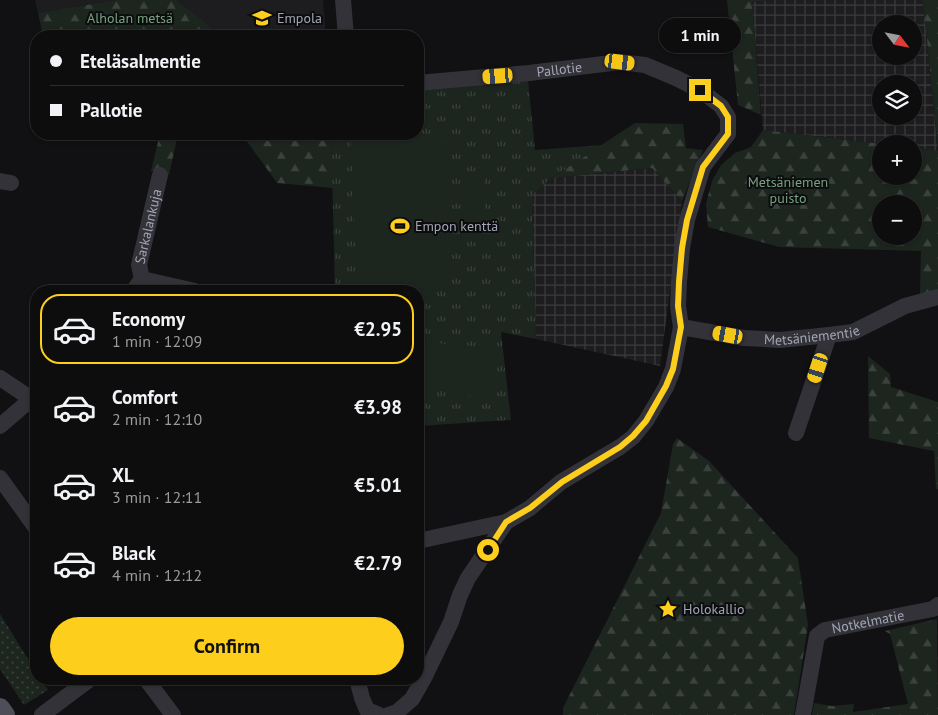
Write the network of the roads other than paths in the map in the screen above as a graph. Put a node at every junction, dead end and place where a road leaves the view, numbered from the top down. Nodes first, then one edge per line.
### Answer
1 (343, 0) edge
2 (346, 30) edge
3 (424, 82) edge
4 (160, 175) dead end
5 (137, 285) edge
6 (938, 297) edge
7 (681, 327) junction
8 (828, 335) junction
9 (0, 378) edge
10 (30, 396) edge
11 (30, 403) edge
12 (0, 426) edge
13 (796, 434) dead end
14 (0, 478) edge
15 (30, 520) edge
16 (506, 522) junction
17 (424, 540) edge
18 (938, 605) edge
19 (424, 678) edge
20 (82, 685) edge
21 (150, 685) edge
22 (359, 685) edge
23 (420, 685) edge
24 (0, 708) edge
25 (5, 715) edge
26 (42, 715) edge
27 (173, 715) edge
28 (379, 715) edge
29 (388, 715) edge
30 (802, 715) edge

1 - 2 street
3 - 7 street, Pallotie
4 - 5 street, Sarkalankuja
6 - 8 street, Metsäniementie
7 - 8 street, Metsäniementie
7 - 16 street
8 - 13 street
9 - 10 street
11 - 12 street
14 - 15 street
16 - 17 street
16 - 19 street
18 - 30 street, Notkelmatie
20 - 26 street
21 - 27 street
22 - 28 street
23 - 29 street
24 - 25 main road

